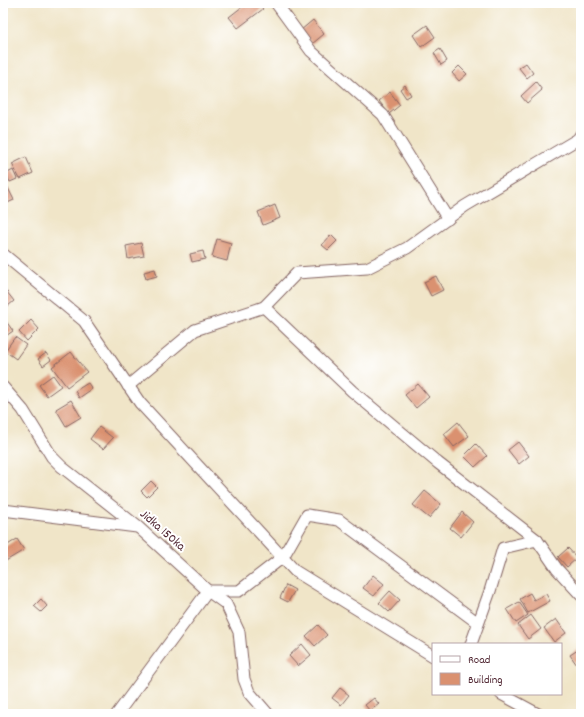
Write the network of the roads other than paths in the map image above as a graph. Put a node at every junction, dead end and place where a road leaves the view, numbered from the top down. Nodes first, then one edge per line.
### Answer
1 (276, 3) edge
2 (581, 134) edge
3 (448, 219) junction
4 (3, 254) edge
5 (264, 307) junction
6 (128, 386) junction
7 (3, 387) edge
8 (5, 512) edge
9 (138, 527) junction
10 (537, 540) junction
11 (283, 557) junction
12 (208, 591) junction
13 (581, 594) edge
14 (478, 623) junction
15 (471, 643) edge
16 (432, 655) edge
17 (503, 695) edge
18 (117, 714) edge
19 (268, 714) edge
20 (538, 714) edge

1 - 3 street
2 - 3 street
3 - 5 street
4 - 6 street
5 - 6 street
5 - 10 street
6 - 11 street
7 - 9 street, Jidka 150ka
8 - 9 street
9 - 12 street, Jidka 150ka
10 - 13 street
10 - 14 street
11 - 12 street
11 - 14 street
11 - 16 street
12 - 18 street
12 - 19 street, Jidka 150ka
14 - 15 street
17 - 20 street

